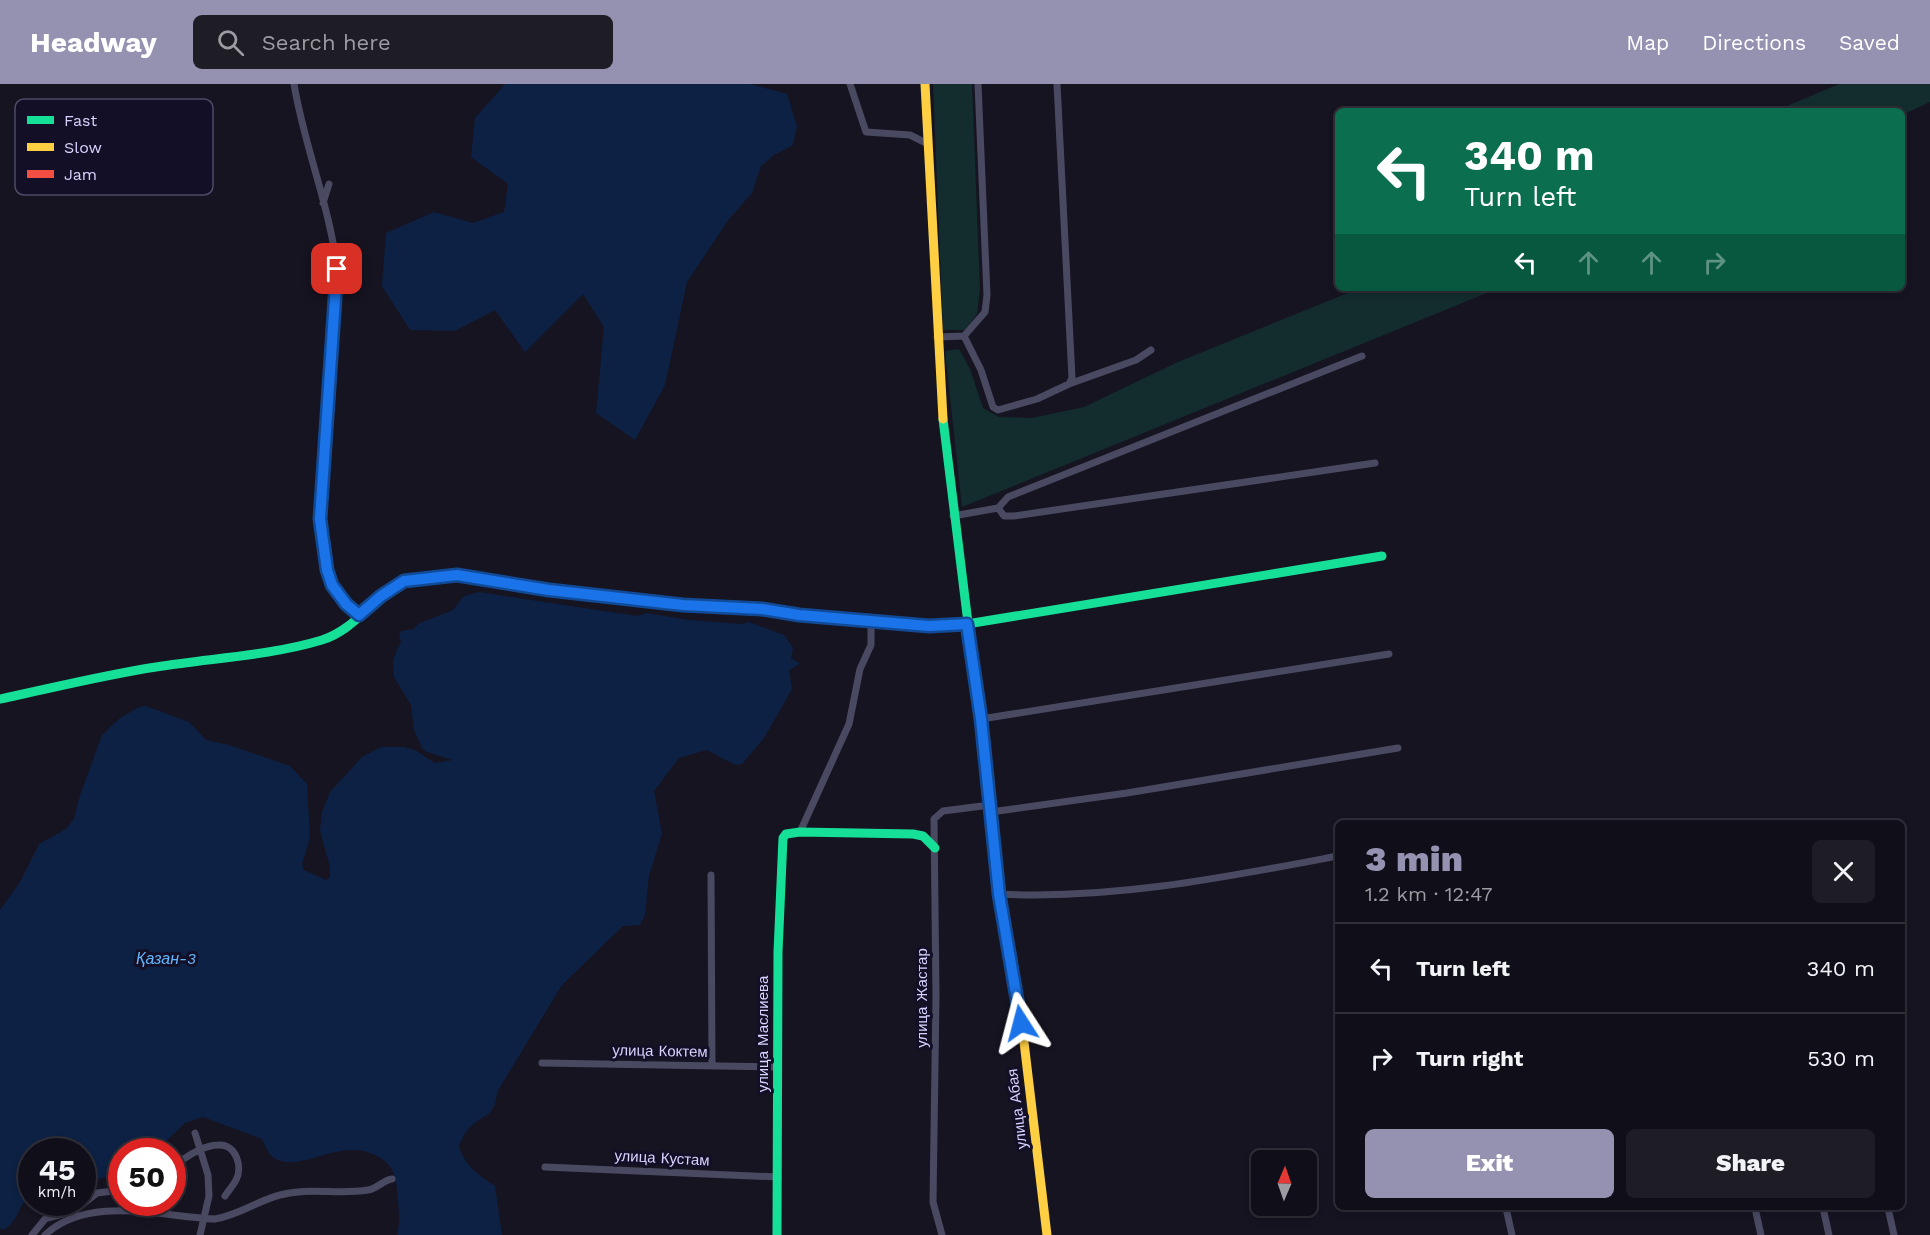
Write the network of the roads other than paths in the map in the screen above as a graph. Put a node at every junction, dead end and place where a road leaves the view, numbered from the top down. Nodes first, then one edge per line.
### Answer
1 (294, 84) edge
2 (850, 84) edge
3 (925, 84) edge
4 (978, 84) edge
5 (1058, 84) edge
6 (928, 144) junction
7 (329, 184) dead end
8 (323, 203) junction
9 (964, 336) junction
10 (937, 337) junction
11 (1151, 350) dead end
12 (1362, 356) dead end
13 (1069, 384) junction
14 (1375, 463) dead end
15 (998, 508) junction
16 (953, 516) junction
17 (1382, 556) dead end
18 (359, 615) junction
19 (871, 620) junction
20 (967, 624) junction
21 (1389, 654) dead end
22 (0, 699) edge
23 (981, 719) junction
24 (1398, 748) dead end
25 (990, 808) junction
26 (800, 832) junction
27 (935, 848) junction
28 (1335, 856) edge
29 (711, 875) dead end
30 (999, 894) junction
31 (542, 1063) dead end
32 (712, 1066) junction
33 (778, 1067) junction
34 (195, 1133) dead end
35 (200, 1151) junction
36 (186, 1160) edge
37 (545, 1167) dead end
38 (778, 1177) junction
39 (392, 1179) dead end
40 (108, 1192) edge
41 (225, 1196) dead end
42 (1506, 1210) edge
43 (1755, 1210) edge
44 (1823, 1210) edge
45 (1888, 1210) edge
46 (202, 1218) junction
47 (32, 1235) edge
48 (45, 1235) edge
49 (200, 1235) edge
50 (777, 1235) edge
51 (942, 1235) edge
52 (1047, 1235) edge
53 (1512, 1235) edge
54 (1761, 1235) edge
55 (1829, 1235) edge
56 (1894, 1235) edge

1 - 8 street
2 - 6 street
3 - 6 street, улица Абая
4 - 9 street
5 - 13 street
6 - 10 street, улица Абая
7 - 8 street
8 - 18 street
9 - 10 street
9 - 13 street
10 - 16 street, улица Абая
11 - 13 street
12 - 15 street
14 - 15 street
15 - 16 street
16 - 20 street, улица Абая
17 - 20 street
18 - 19 street
18 - 22 street
19 - 20 street
19 - 26 street
20 - 23 street, улица Абая
21 - 23 street
23 - 25 street, улица Абая
24 - 25 street
25 - 27 street, улица Жастар
25 - 30 street, улица Абая
26 - 27 street
26 - 33 street, улица Маслиева
27 - 51 street, улица Жастар
28 - 30 street
29 - 32 street
30 - 52 street, улица Абая
31 - 32 street, улица Коктем
32 - 33 street, улица Коктем
33 - 38 street, улица Маслиева
34 - 35 street
35 - 36 street
35 - 41 street
35 - 46 street
37 - 38 street, улица Кустам
38 - 50 street, улица Маслиева
39 - 46 street
40 - 47 street
42 - 53 street
43 - 54 street
44 - 55 street
45 - 56 street
46 - 48 street
46 - 49 street

